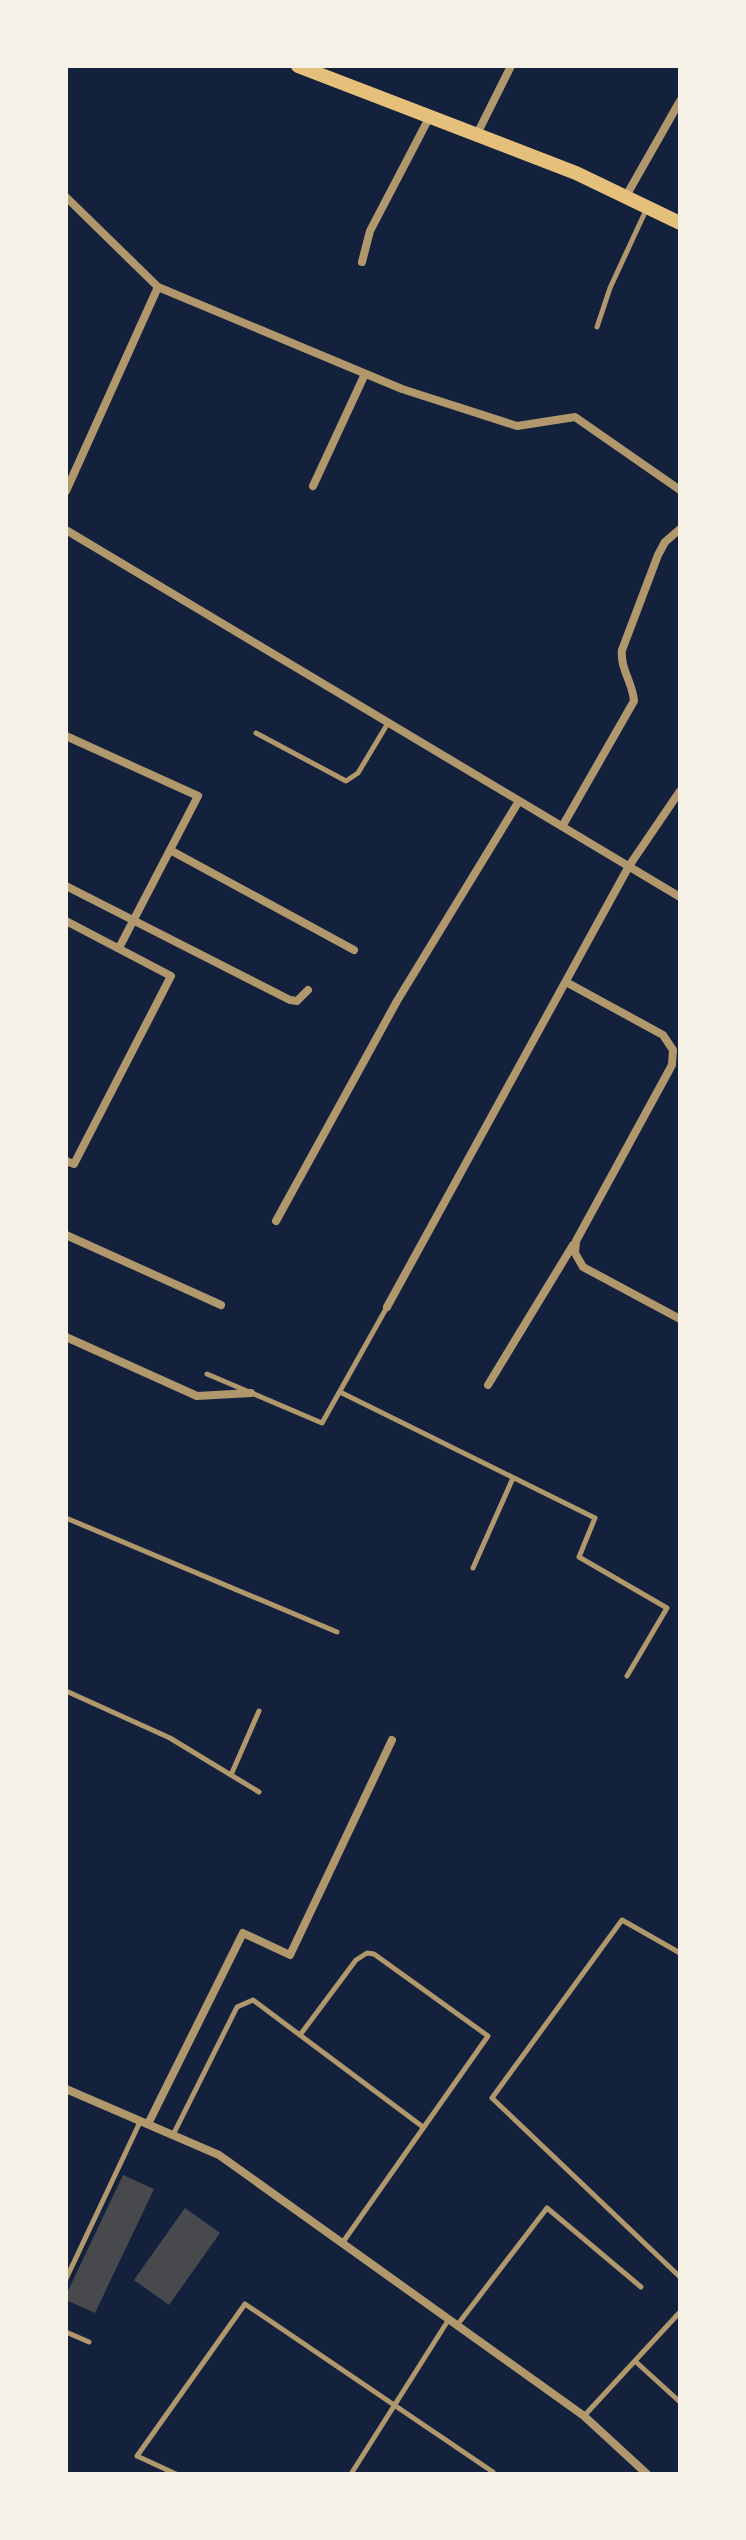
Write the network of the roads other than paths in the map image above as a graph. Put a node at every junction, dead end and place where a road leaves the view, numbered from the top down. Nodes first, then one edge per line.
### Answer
1 (298, 66) edge
2 (511, 66) edge
3 (680, 101) edge
4 (429, 118) junction
5 (477, 134) junction
6 (626, 196) junction
7 (66, 197) edge
8 (648, 207) junction
9 (680, 223) edge
10 (362, 262) dead end
11 (158, 287) junction
12 (597, 327) dead end
13 (365, 374) junction
14 (313, 486) dead end
15 (680, 490) edge
16 (66, 491) edge
17 (680, 529) edge
18 (66, 530) edge
19 (388, 722) junction
20 (256, 733) dead end
21 (66, 736) edge
22 (680, 791) edge
23 (519, 801) junction
24 (563, 825) junction
25 (170, 850) junction
26 (629, 866) junction
27 (66, 886) edge
28 (680, 897) edge
29 (133, 920) junction
30 (66, 921) edge
31 (119, 948) junction
32 (354, 950) dead end
33 (566, 982) junction
34 (308, 990) dead end
35 (66, 1161) edge
36 (276, 1221) dead end
37 (66, 1235) edge
38 (576, 1241) junction
39 (221, 1305) dead end
40 (387, 1307) joint
41 (680, 1319) edge
42 (66, 1337) edge
43 (207, 1374) dead end
44 (488, 1385) dead end
45 (340, 1392) junction
46 (251, 1393) junction
47 (513, 1477) junction
48 (66, 1518) edge
49 (473, 1568) dead end
50 (337, 1632) dead end
51 (627, 1676) dead end
52 (66, 1691) edge
53 (259, 1711) dead end
54 (392, 1740) dead end
55 (231, 1775) junction
56 (259, 1792) dead end
57 (680, 1953) edge
58 (300, 2035) junction
59 (66, 2089) edge
60 (144, 2122) junction
61 (423, 2127) junction
62 (173, 2135) junction
63 (343, 2242) junction
64 (680, 2277) edge
65 (66, 2279) edge
66 (641, 2287) dead end
67 (680, 2312) edge
68 (454, 2322) junction
69 (66, 2332) edge
70 (89, 2342) dead end
71 (635, 2361) junction
72 (680, 2402) edge
73 (394, 2405) junction
74 (584, 2416) junction
75 (493, 2472) edge
76 (176, 2474) edge
77 (351, 2474) edge
78 (647, 2474) edge

1 - 4 main road
2 - 5 street
3 - 6 street
4 - 5 main road
4 - 10 street
5 - 6 main road
6 - 8 main road
7 - 11 street
8 - 9 main road
8 - 12 lane
11 - 13 street
11 - 16 street
13 - 14 street
13 - 15 street
17 - 24 street
18 - 19 street
19 - 20 lane
19 - 23 street
21 - 25 street
22 - 26 street
23 - 24 street
23 - 36 street
24 - 26 street
25 - 29 street
25 - 32 street
26 - 28 street
26 - 33 street
27 - 29 street
29 - 31 street
29 - 34 street
30 - 31 street
31 - 35 street
33 - 38 street
33 - 40 street
37 - 39 street
38 - 41 street
38 - 44 street
40 - 45 lane
42 - 46 street
43 - 46 lane
45 - 46 lane
45 - 47 lane
47 - 49 lane
47 - 51 lane
48 - 50 lane
52 - 55 lane
53 - 55 lane
54 - 60 street
55 - 56 lane
57 - 64 lane
58 - 61 lane
58 - 61 lane
58 - 62 lane
59 - 60 street
60 - 62 street
60 - 65 lane
61 - 63 lane
62 - 63 street
63 - 68 street
66 - 68 lane
67 - 71 lane
68 - 73 lane
68 - 74 street
69 - 70 lane
71 - 72 lane
71 - 74 lane
73 - 75 lane
73 - 76 lane
73 - 77 lane
74 - 78 street

